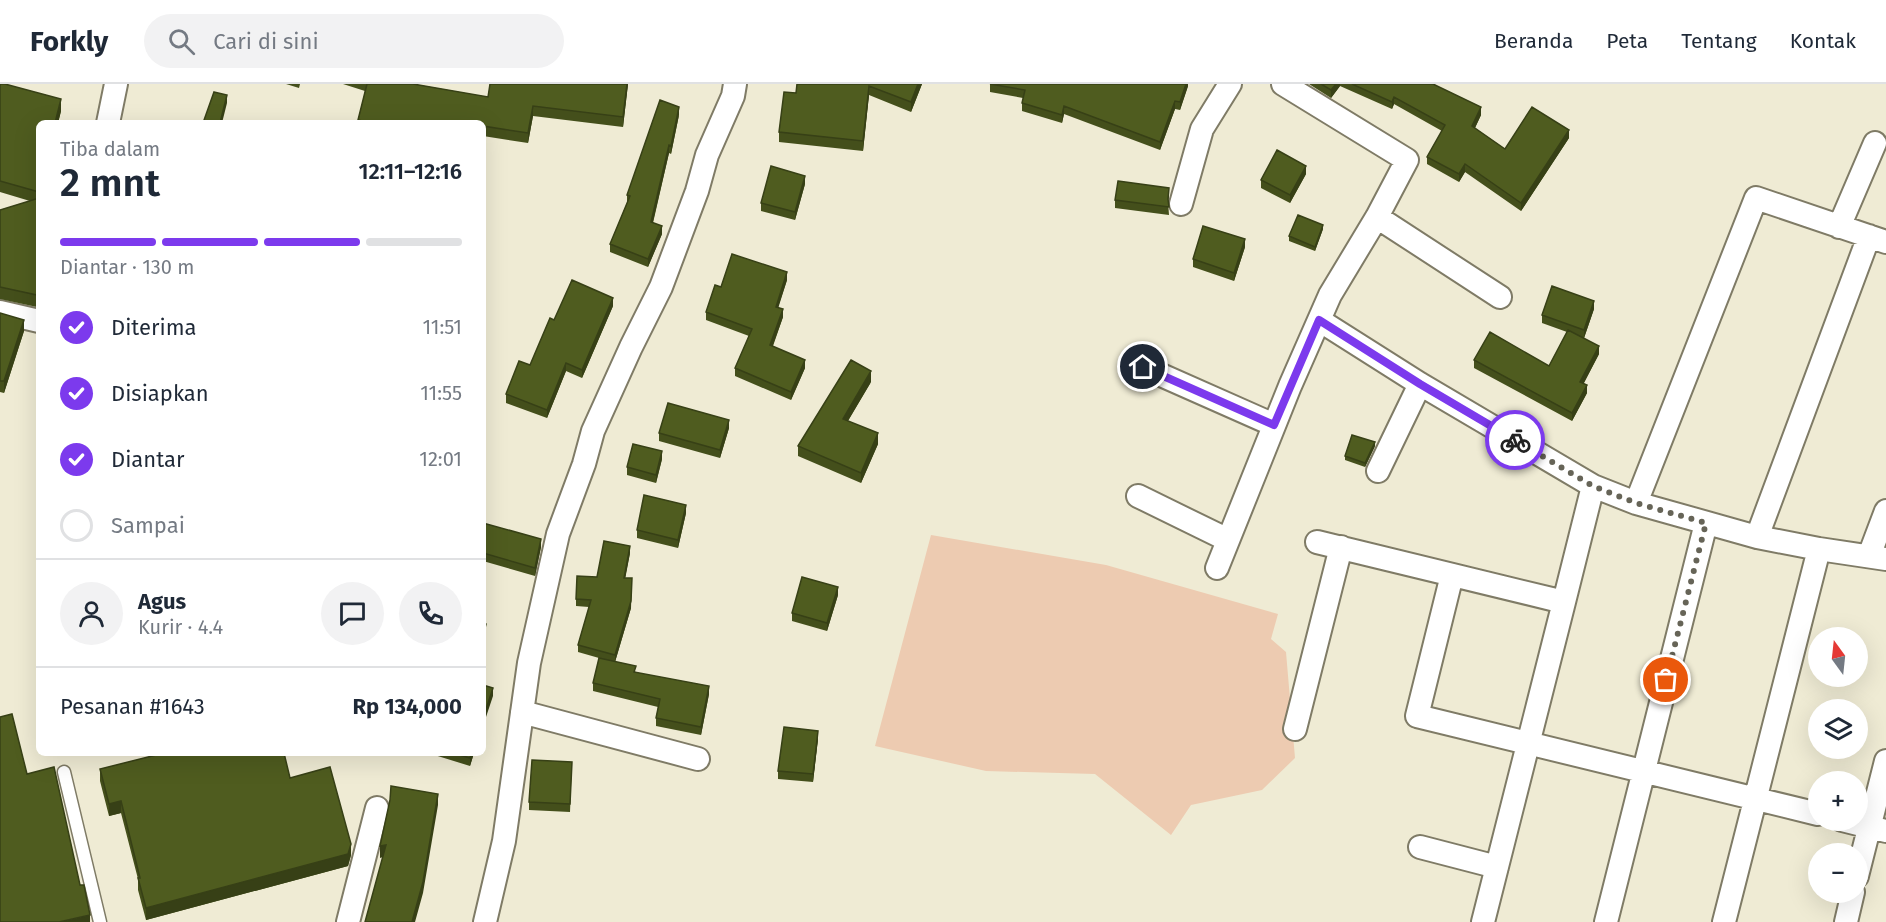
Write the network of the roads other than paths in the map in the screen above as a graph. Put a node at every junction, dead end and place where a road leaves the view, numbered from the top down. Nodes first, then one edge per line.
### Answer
1 (116, 84) edge
2 (735, 84) edge
3 (1230, 84) edge
4 (1283, 84) edge
5 (109, 120) edge
6 (1875, 143) dead end
7 (1181, 204) dead end
8 (1377, 217) junction
9 (1839, 227) junction
10 (1877, 239) edge
11 (1500, 297) dead end
12 (0, 312) edge
13 (36, 320) edge
14 (1319, 320) junction
15 (1143, 367) dead end
16 (1420, 384) junction
17 (1274, 425) junction
18 (1378, 471) dead end
19 (1593, 486) junction
20 (1138, 496) dead end
21 (1636, 503) junction
22 (1886, 511) edge
23 (1706, 523) junction
24 (1757, 537) junction
25 (1228, 540) junction
26 (1317, 542) dead end
27 (1341, 547) junction
28 (1819, 549) junction
29 (1878, 557) edge
30 (1217, 568) dead end
31 (1452, 575) junction
32 (1564, 602) junction
33 (522, 712) junction
34 (1295, 729) dead end
35 (1528, 743) junction
36 (698, 759) dead end
37 (1886, 761) edge
38 (1643, 771) junction
39 (64, 772) dead end
40 (1756, 799) junction
41 (377, 808) dead end
42 (1808, 812) edge
43 (1878, 829) edge
44 (1420, 848) dead end
45 (1868, 851) edge
46 (1497, 867) junction
47 (1850, 903) edge
48 (100, 922) edge
49 (348, 922) edge
50 (485, 922) edge
51 (1483, 922) edge
52 (1606, 922) edge
53 (1724, 922) edge
54 (1846, 922) edge

1 - 5 street
2 - 33 street
3 - 7 street
4 - 8 street
6 - 9 street
8 - 11 street
8 - 14 street
9 - 10 street
9 - 21 street
10 - 24 street
12 - 13 street
14 - 16 street
14 - 17 street
15 - 17 street
16 - 18 street
16 - 19 street
17 - 25 street
19 - 21 street
19 - 32 street
20 - 25 street
21 - 23 street
22 - 29 street
23 - 24 street
23 - 38 street
24 - 28 street
25 - 30 street
26 - 27 street
27 - 31 street
27 - 34 street
28 - 29 street
28 - 40 street
31 - 32 street
31 - 35 street
32 - 35 street
33 - 36 street
33 - 50 street
35 - 38 street
35 - 46 street
37 - 43 street
38 - 40 street
38 - 52 street
39 - 48 lane
40 - 42 street
40 - 53 street
41 - 49 street
43 - 45 street
44 - 46 street
46 - 51 street
47 - 54 street

